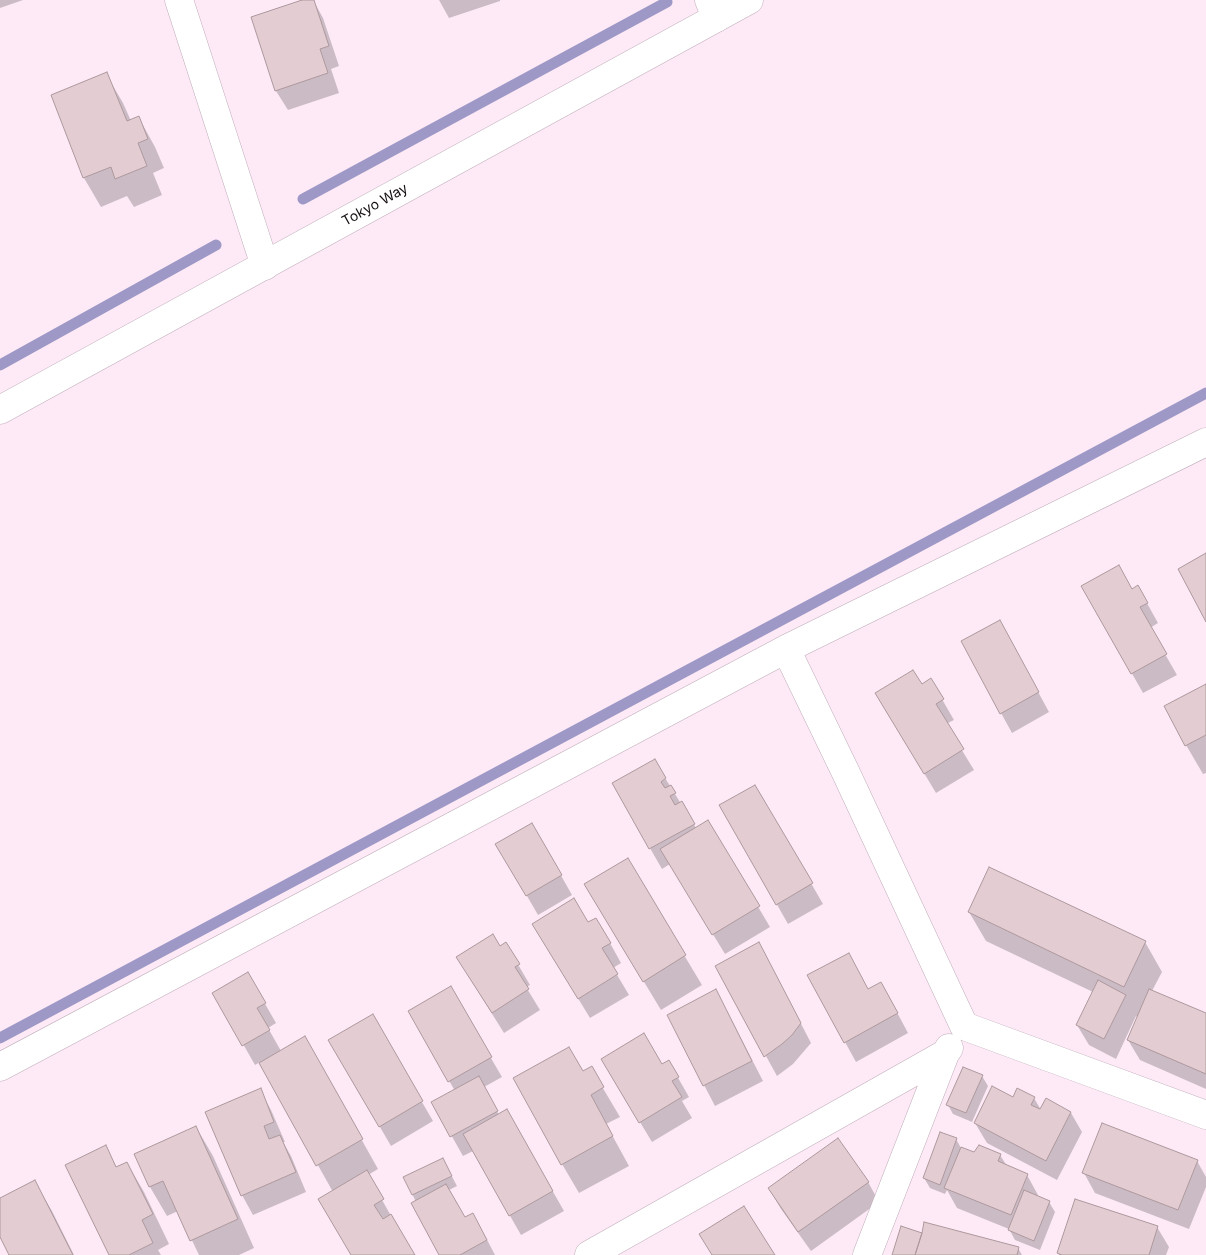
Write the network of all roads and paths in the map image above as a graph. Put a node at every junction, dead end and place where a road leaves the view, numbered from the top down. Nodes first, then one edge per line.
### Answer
1 (179, 0) edge
2 (749, 0) edge
3 (713, 9) edge
4 (265, 266) junction
5 (0, 410) edge
6 (1206, 442) edge
7 (786, 649) junction
8 (964, 1026) junction
9 (945, 1054) junction
10 (0, 1067) edge
11 (1206, 1115) edge
12 (588, 1255) edge
13 (867, 1255) edge

1 - 4 street
2 - 3 street, Tokyo Way
3 - 4 street, Tokyo Way
4 - 5 street, Tokyo Way
6 - 7 street
7 - 8 street
7 - 10 street
8 - 9 street
8 - 11 street
9 - 12 street
9 - 13 street

